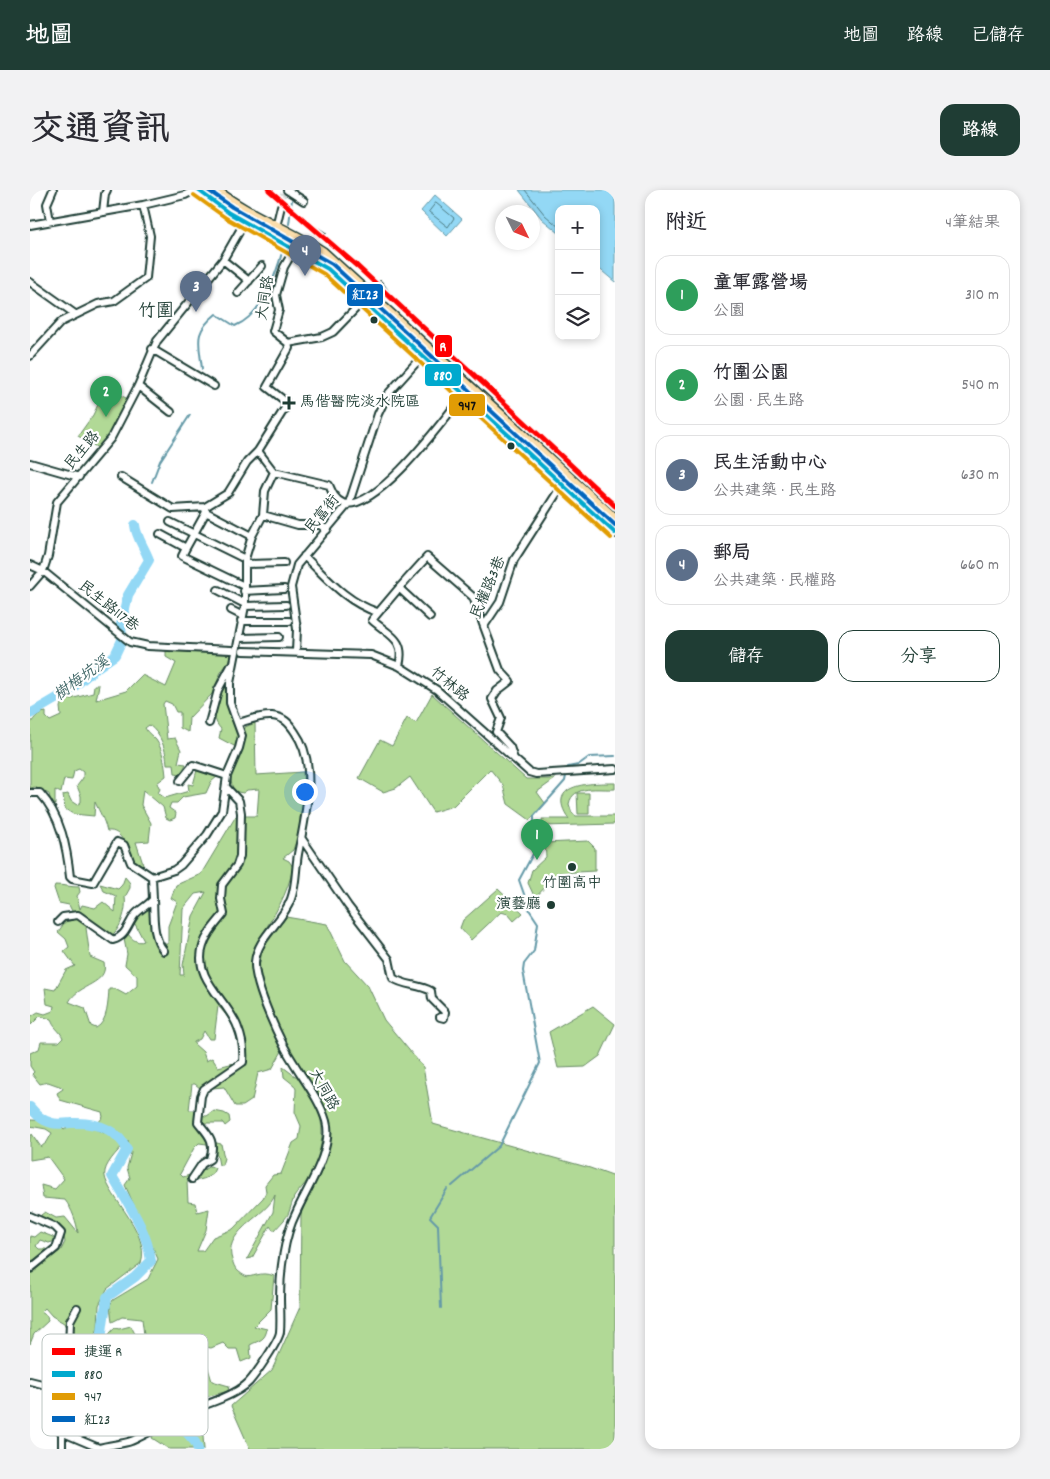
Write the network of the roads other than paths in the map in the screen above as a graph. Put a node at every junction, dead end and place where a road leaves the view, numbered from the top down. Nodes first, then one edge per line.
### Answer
1 (53, 190) edge
2 (107, 190) edge
3 (197, 190) edge
4 (216, 190) edge
5 (285, 191) edge
6 (304, 201) dead end
7 (143, 205) junction
8 (280, 206) tunnel mouth
9 (251, 211) junction
10 (103, 212) junction
11 (50, 221) junction
12 (246, 222) junction
13 (30, 225) edge
14 (284, 231) junction
15 (287, 244) junction
16 (223, 260) junction
17 (262, 266) dead end
18 (249, 281) junction
19 (30, 282) edge
20 (238, 293) dead end
21 (363, 301) junction
22 (75, 314) junction
23 (288, 343) junction
24 (152, 349) junction
25 (429, 349) junction
26 (31, 355) edge
27 (422, 356) junction
28 (138, 386) junction
29 (214, 386) dead end
30 (464, 394) junction
31 (172, 412) dead end
32 (258, 451) junction
33 (30, 462) edge
34 (274, 472) junction
35 (79, 477) junction
36 (121, 477) dead end
37 (569, 478) junction
38 (562, 485) junction
39 (350, 503) junction
40 (205, 510) junction
41 (263, 515) junction
42 (615, 519) edge
43 (170, 522) dead end
44 (328, 530) junction
45 (160, 534) dead end
46 (195, 534) junction
47 (615, 534) edge
48 (252, 536) junction
49 (186, 548) junction
50 (304, 556) junction
51 (245, 562) junction
52 (284, 563) dead end
53 (30, 565) edge
54 (42, 571) junction
55 (30, 586) edge
56 (399, 588) junction
57 (244, 589) junction
58 (284, 589) dead end
59 (218, 590) dead end
60 (245, 605) junction
61 (286, 605) dead end
62 (231, 610) dead end
63 (377, 612) junction
64 (430, 617) dead end
65 (242, 619) junction
66 (290, 621) dead end
67 (484, 626) junction
68 (279, 637) dead end
69 (239, 638) junction
70 (229, 650) dead end
71 (245, 650) dead end
72 (296, 652) junction
73 (232, 665) junction
74 (399, 666) junction
75 (209, 723) dead end
76 (239, 724) junction
77 (514, 759) junction
78 (615, 768) edge
79 (227, 776) junction
80 (180, 781) dead end
81 (226, 787) junction
82 (30, 793) edge
83 (302, 839) junction
84 (152, 876) junction
85 (153, 899) junction
86 (58, 922) dead end
87 (164, 951) dead end
88 (440, 1017) dead end
89 (192, 1179) dead end
90 (30, 1216) edge
91 (30, 1269) edge
92 (77, 1308) dead end
93 (70, 1334) edge
94 (208, 1403) edge
95 (61, 1436) edge
96 (70, 1436) edge
97 (139, 1436) edge
98 (62, 1449) edge

1 - 11 street
2 - 10 street
3 - 7 street
3 - 12 main road
4 - 9 main road
5 - 6 street
7 - 10 street
7 - 22 street
8 - 14 street
9 - 12 street, 民生路
9 - 14 main road
10 - 11 street
11 - 13 street
12 - 15 main road
12 - 16 street, 民生路
14 - 25 main road
15 - 21 main road
15 - 23 street, 大同路
16 - 18 street
16 - 24 street, 民生路
17 - 18 street
18 - 20 street
19 - 22 street
21 - 23 street
21 - 27 main road
22 - 26 street
23 - 32 street
24 - 28 street, 民生路
24 - 29 street
25 - 27 street, 民富街
25 - 37 main road
27 - 30 main road
27 - 39 street, 民富街
28 - 31 street
28 - 35 street, 民生路
30 - 38 main road
30 - 39 street
32 - 34 street
32 - 40 street
33 - 35 street
34 - 39 street
34 - 41 street
35 - 54 street, 民生路
36 - 40 street
37 - 38 street, 民權路3巷
37 - 42 main road
38 - 47 main road
38 - 67 street, 民權路3巷
39 - 44 street, 民富街
40 - 46 street
40 - 48 street
41 - 44 street
41 - 48 street
43 - 46 street
44 - 50 street, 民富街
45 - 49 street
46 - 49 street
46 - 51 street
48 - 51 street
49 - 57 street
50 - 63 street
50 - 72 street, 民富街
51 - 52 street
51 - 57 street
53 - 54 street, 民生路117巷
54 - 55 street, 民生路
54 - 70 street, 民生路117巷
56 - 63 street
56 - 64 street
56 - 67 street
57 - 58 street
57 - 60 street
59 - 60 street
60 - 61 street
60 - 65 street
62 - 65 street
63 - 74 street
65 - 66 street
65 - 69 street
67 - 77 street, 民權路3巷
68 - 69 street
69 - 73 street
71 - 72 street, 竹林路
72 - 74 street, 竹林路
73 - 75 street
73 - 76 street
74 - 77 street, 竹林路
76 - 79 street
76 - 83 street, 大同路
77 - 78 street, 竹林路
79 - 80 street
79 - 81 street
81 - 84 street
81 - 89 street
82 - 84 street
83 - 88 street
83 - 94 street, 大同路
84 - 85 street
85 - 86 street
85 - 87 street
90 - 91 street
92 - 93 street
95 - 98 street
96 - 97 street, 大同路

